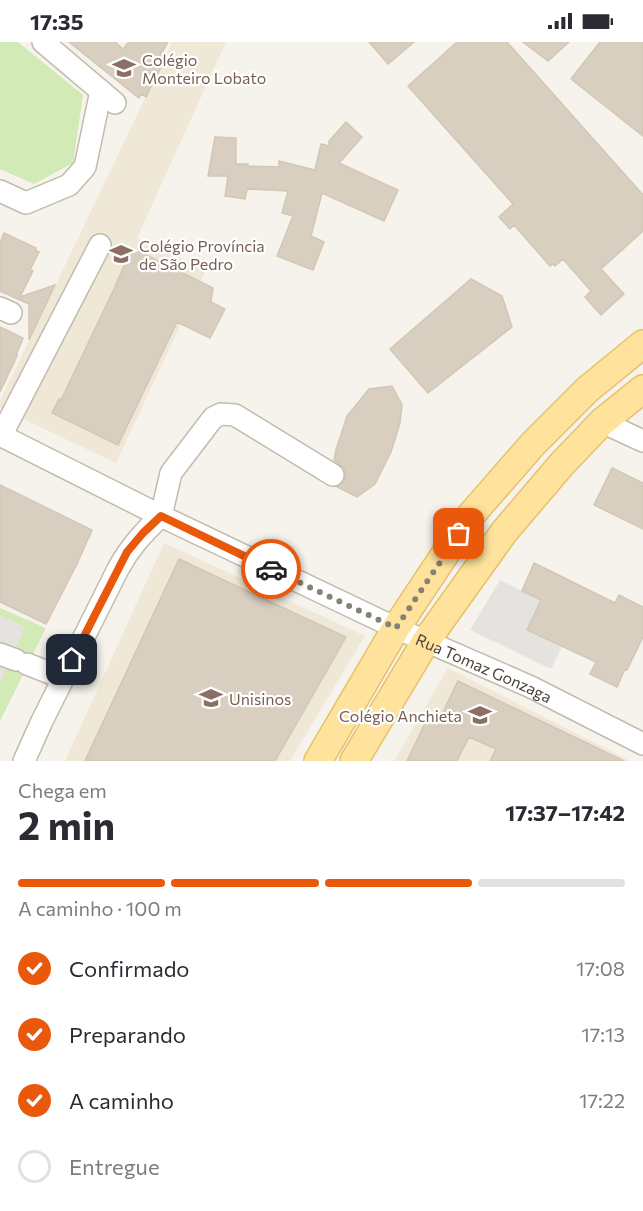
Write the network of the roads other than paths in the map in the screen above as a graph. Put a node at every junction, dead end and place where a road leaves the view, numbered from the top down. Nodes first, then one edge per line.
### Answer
1 (43, 42) edge
2 (0, 191) edge
3 (100, 245) dead end
4 (643, 344) edge
5 (643, 389) edge
6 (602, 422) junction
7 (0, 435) edge
8 (643, 441) edge
9 (333, 475) dead end
10 (161, 516) junction
11 (396, 628) junction
12 (426, 641) junction
13 (14, 659) edge
14 (63, 678) junction
15 (643, 744) edge
16 (24, 761) edge
17 (318, 761) edge
18 (354, 761) edge

1 - 2 street
3 - 7 street
4 - 11 main road
5 - 6 main road
6 - 8 street
6 - 12 main road
7 - 10 street, Rua Tomaz Gonzaga
9 - 10 street
10 - 11 street, Rua Tomaz Gonzaga
10 - 14 street
11 - 12 street, Rua Tomaz Gonzaga
11 - 17 main road
12 - 15 street, Rua Tomaz Gonzaga
12 - 18 main road
13 - 14 street
14 - 16 street

